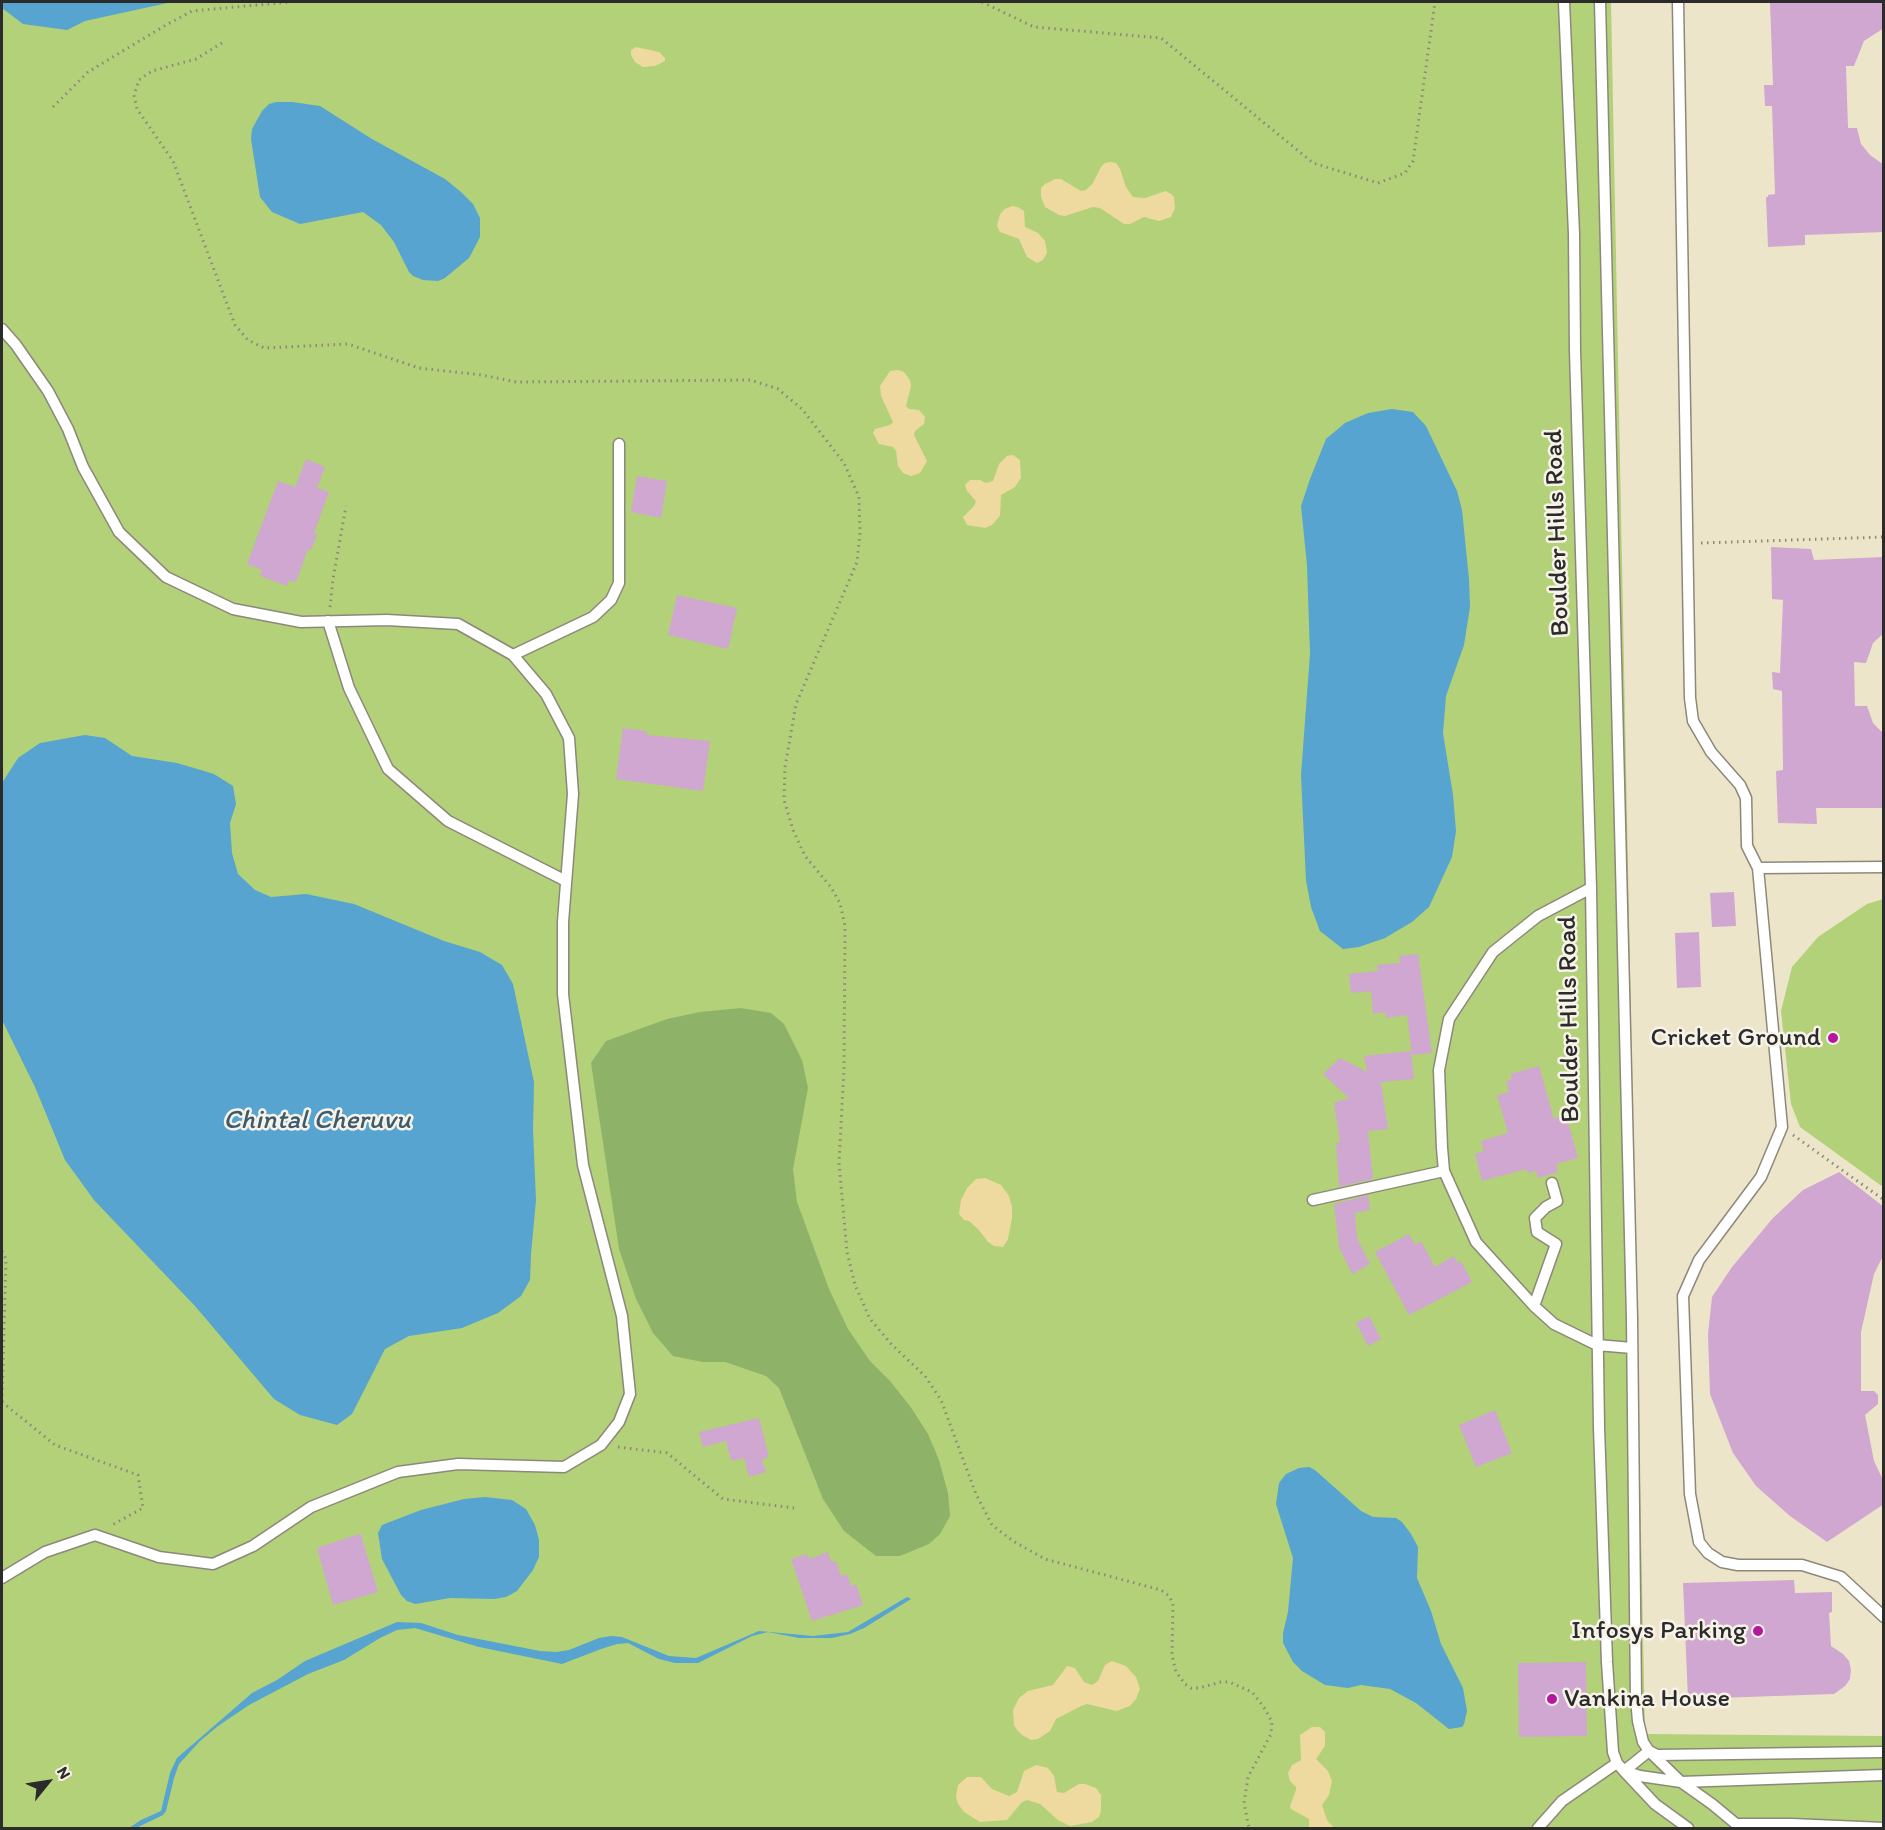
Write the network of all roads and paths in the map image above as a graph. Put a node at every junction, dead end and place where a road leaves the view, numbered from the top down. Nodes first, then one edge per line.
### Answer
1 (290, 2) edge
2 (982, 2) edge
3 (1435, 2) edge
4 (1564, 2) edge
5 (1600, 2) edge
6 (1678, 2) edge
7 (222, 42) dead end
8 (53, 107) dead end
9 (2, 329) edge
10 (619, 444) dead end
11 (346, 506) dead end
12 (1884, 537) edge
13 (1688, 544) junction
14 (328, 621) junction
15 (513, 655) junction
16 (1884, 867) edge
17 (1758, 868) junction
18 (566, 881) junction
19 (1590, 888) junction
20 (1782, 1127) junction
21 (1444, 1171) junction
22 (1552, 1183) dead end
23 (1313, 1200) dead end
24 (1884, 1200) edge
25 (2, 1251) edge
26 (1534, 1306) junction
27 (1597, 1345) junction
28 (1632, 1348) junction
29 (2, 1402) edge
30 (601, 1444) junction
31 (794, 1508) dead end
32 (94, 1535) junction
33 (2, 1578) edge
34 (1884, 1617) edge
35 (1649, 1751) junction
36 (1884, 1752) edge
37 (1621, 1767) junction
38 (1884, 1775) edge
39 (1681, 1782) junction
40 (1740, 1826) edge
41 (1792, 1826) edge
42 (1249, 1828) edge
43 (1538, 1828) edge
44 (1688, 1828) edge
45 (1884, 1828) edge

1 - 8 path
2 - 3 path
4 - 19 lane, Boulder Hills Road
5 - 28 lane, Boulder Hills Road
6 - 13 lane
7 - 42 path
9 - 14 lane
10 - 15 lane
11 - 14 path
12 - 13 path
13 - 17 lane
14 - 15 lane
14 - 18 lane
15 - 18 lane
16 - 17 lane
17 - 20 lane
18 - 30 lane
19 - 21 lane
19 - 27 lane, Boulder Hills Road
20 - 24 path
20 - 34 lane
21 - 23 lane
21 - 26 lane
22 - 26 lane
25 - 29 path
26 - 27 lane
27 - 28 lane
27 - 37 lane, Boulder Hills Road
28 - 35 lane, Boulder Hills Road
29 - 32 path
30 - 31 path
30 - 32 lane
32 - 33 lane
35 - 36 lane
35 - 37 lane
35 - 39 lane
37 - 39 lane
37 - 43 lane
37 - 44 lane
38 - 39 lane
39 - 40 lane
40 - 41 lane
41 - 45 lane

